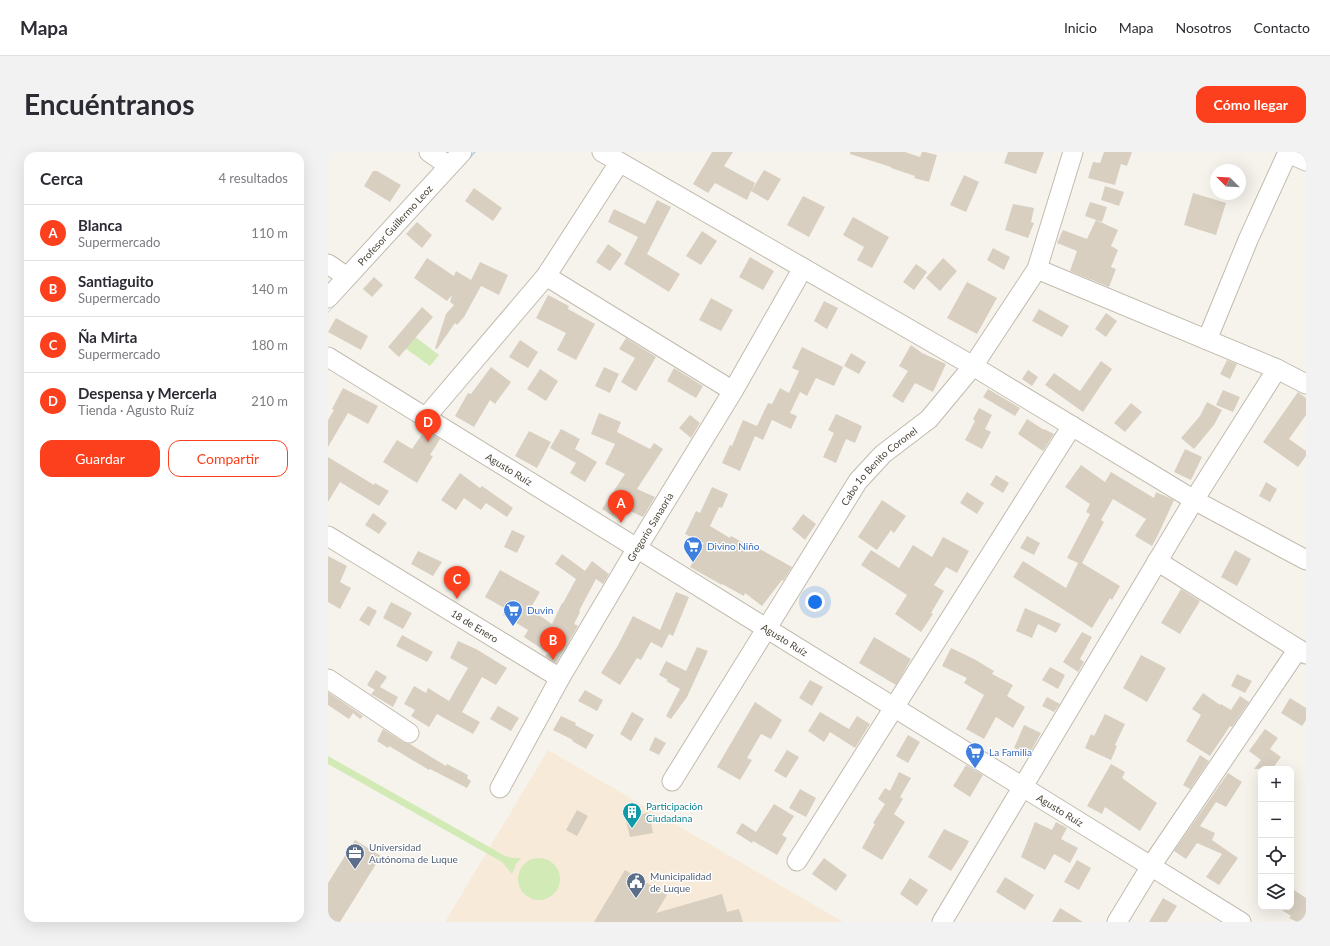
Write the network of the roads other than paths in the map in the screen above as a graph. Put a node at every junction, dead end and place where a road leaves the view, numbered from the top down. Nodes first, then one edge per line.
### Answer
1 (429, 152) edge
2 (462, 152) edge
3 (602, 152) edge
4 (1072, 152) edge
5 (1288, 153) edge
6 (1306, 161) edge
7 (619, 163) junction
8 (449, 166) junction
9 (328, 264) edge
10 (804, 268) junction
11 (1037, 269) junction
12 (546, 276) junction
13 (347, 277) junction
14 (328, 298) edge
15 (1207, 340) junction
16 (328, 357) edge
17 (973, 366) junction
18 (1277, 369) junction
19 (1306, 384) edge
20 (733, 391) junction
21 (426, 417) junction
22 (1072, 426) junction
23 (1194, 500) junction
24 (328, 536) edge
25 (637, 548) junction
26 (1306, 560) edge
27 (1157, 561) junction
28 (766, 629) junction
29 (1302, 651) edge
30 (560, 678) junction
31 (328, 679) edge
32 (895, 707) junction
33 (410, 733) dead end
34 (672, 781) dead end
35 (1023, 787) junction
36 (500, 788) dead end
37 (798, 862) dead end
38 (1151, 866) junction
39 (942, 922) edge
40 (1117, 922) edge
41 (1241, 922) edge

1 - 8 street
2 - 8 street, Profesor Guillermo Leoz
3 - 7 street
4 - 11 street, Cabo 1o Benito Coronel
5 - 6 street
5 - 15 street
7 - 10 street
7 - 12 street
8 - 13 street, Profesor Guillermo Leoz
9 - 13 street
10 - 17 street
10 - 20 street, Gregorio Sanaoria
11 - 15 street
11 - 17 street, Cabo 1o Benito Coronel
12 - 20 street
12 - 21 street
13 - 14 street, Profesor Guillermo Leoz
15 - 18 street
16 - 21 street, Agusto Ruíz
17 - 22 street
17 - 28 street, Cabo 1o Benito Coronel
18 - 19 street
18 - 23 street
20 - 25 street, Gregorio Sanaoria
21 - 25 street, Agusto Ruíz
22 - 23 street
22 - 32 street
23 - 26 street
23 - 27 street
24 - 30 street, 18 de Enero
25 - 28 street, Agusto Ruíz
25 - 30 street, Gregorio Sanaoria
27 - 29 street
27 - 35 street
28 - 32 street, Agusto Ruíz
28 - 34 street, Cabo 1o Benito Coronel
29 - 38 street
30 - 36 street, Gregorio Sanaoria
31 - 33 street
32 - 35 street, Agusto Ruíz
32 - 37 street
35 - 38 street, Agusto Ruíz
35 - 39 street
38 - 40 street
38 - 41 street, Agusto Ruíz

